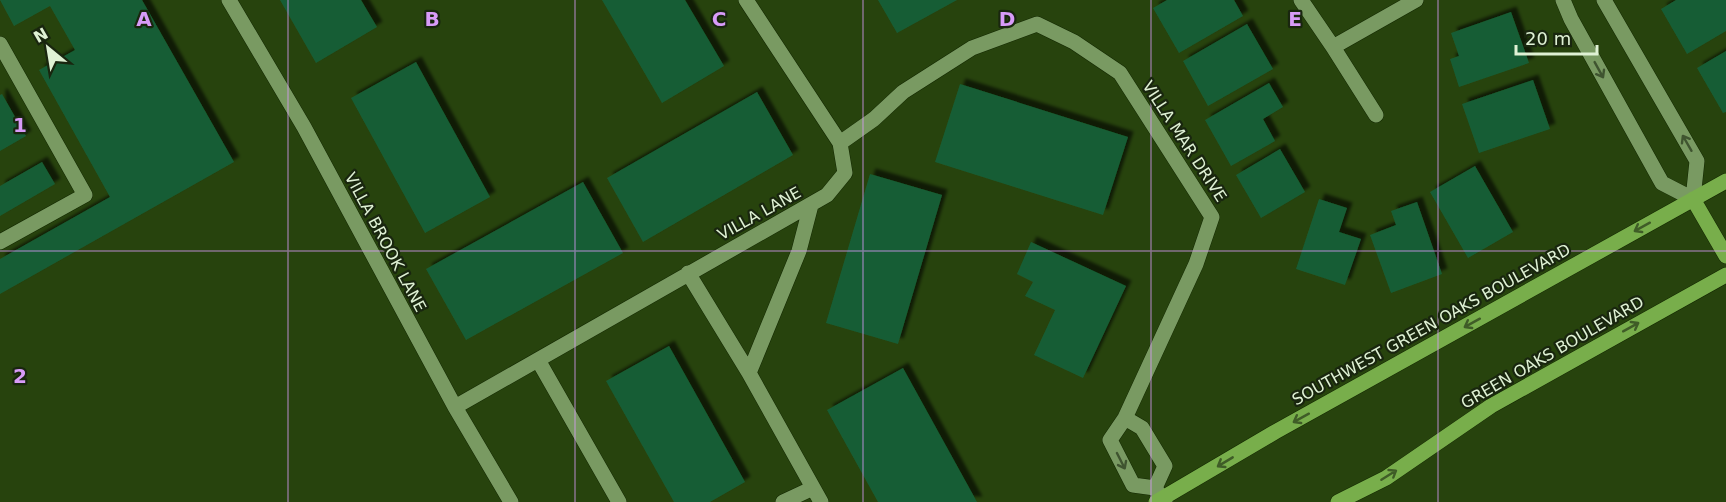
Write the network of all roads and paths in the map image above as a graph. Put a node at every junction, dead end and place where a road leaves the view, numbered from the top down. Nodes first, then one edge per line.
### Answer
1 (229, 0) edge
2 (746, 0) edge
3 (1301, 0) edge
4 (1416, 0) edge
5 (1563, 0) edge
6 (1604, 0) edge
7 (0, 44) edge
8 (1333, 47) junction
9 (1376, 115) dead end
10 (840, 143) junction
11 (1726, 181) edge
12 (1693, 199) junction
13 (811, 205) junction
14 (0, 242) edge
15 (1726, 256) edge
16 (688, 273) junction
17 (1726, 275) edge
18 (538, 360) junction
19 (749, 373) junction
20 (455, 407) junction
21 (1125, 418) junction
22 (813, 488) junction
23 (1160, 498) edge
24 (511, 502) edge
25 (619, 502) edge
26 (783, 502) edge
27 (821, 502) edge
28 (1338, 502) edge

1 - 20 street, VILLA BROOK LANE
2 - 10 street
3 - 8 street
4 - 8 street
5 -> 12 street
12 -> 6 street
7 - 14 street
8 - 9 street
10 - 13 street, VILLA LANE
10 - 21 street, VILLA MAR DRIVE
11 - 12 main road, SOUTHWEST GREEN OAKS BOULEVARD
12 - 15 main road
12 -> 23 main road, SOUTHWEST GREEN OAKS BOULEVARD
13 - 16 street, VILLA LANE
13 - 19 street
16 - 18 street, VILLA LANE
16 - 19 street
28 -> 17 main road, GREEN OAKS BOULEVARD
18 - 20 street, VILLA LANE
18 - 25 street
19 - 22 street
20 - 24 street, VILLA BROOK LANE
21 - 23 street
21 -> 23 street, VILLA MAR DRIVE
22 - 26 street
22 - 27 street

